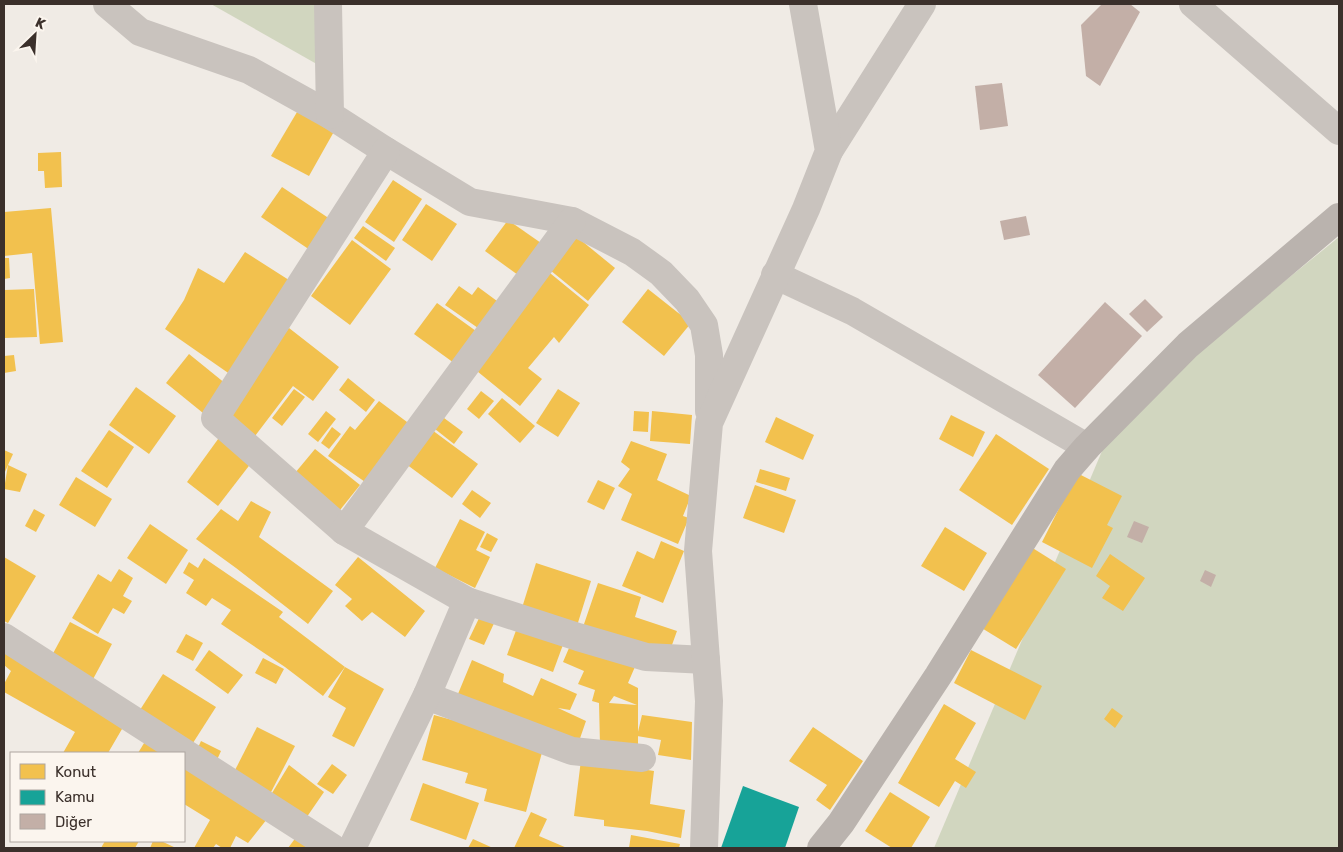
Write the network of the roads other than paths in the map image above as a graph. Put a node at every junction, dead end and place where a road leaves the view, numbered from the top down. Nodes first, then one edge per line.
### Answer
1 (107, 4) edge
2 (328, 4) edge
3 (803, 4) edge
4 (922, 4) edge
5 (1193, 4) edge
6 (330, 115) junction
7 (1339, 130) edge
8 (386, 152) junction
9 (829, 152) junction
10 (1339, 217) edge
11 (572, 221) junction
12 (775, 275) junction
13 (709, 423) junction
14 (1087, 447) junction
15 (344, 531) junction
16 (467, 602) junction
17 (4, 637) edge
18 (706, 660) junction
19 (427, 695) junction
20 (183, 752) edge
21 (185, 753) edge
22 (642, 758) dead end
23 (333, 848) edge
24 (352, 848) edge
25 (704, 848) edge
26 (821, 848) edge

1 - 6 street
2 - 6 street
3 - 9 street
4 - 9 street
5 - 7 street
6 - 8 street
8 - 11 street
8 - 15 street
9 - 12 street
10 - 14 street
11 - 13 street
11 - 15 street
12 - 13 street
12 - 14 street
13 - 18 street
14 - 26 street
15 - 16 street
16 - 18 street
16 - 19 street
17 - 20 street
18 - 25 street
19 - 22 street
19 - 24 street
21 - 23 street

